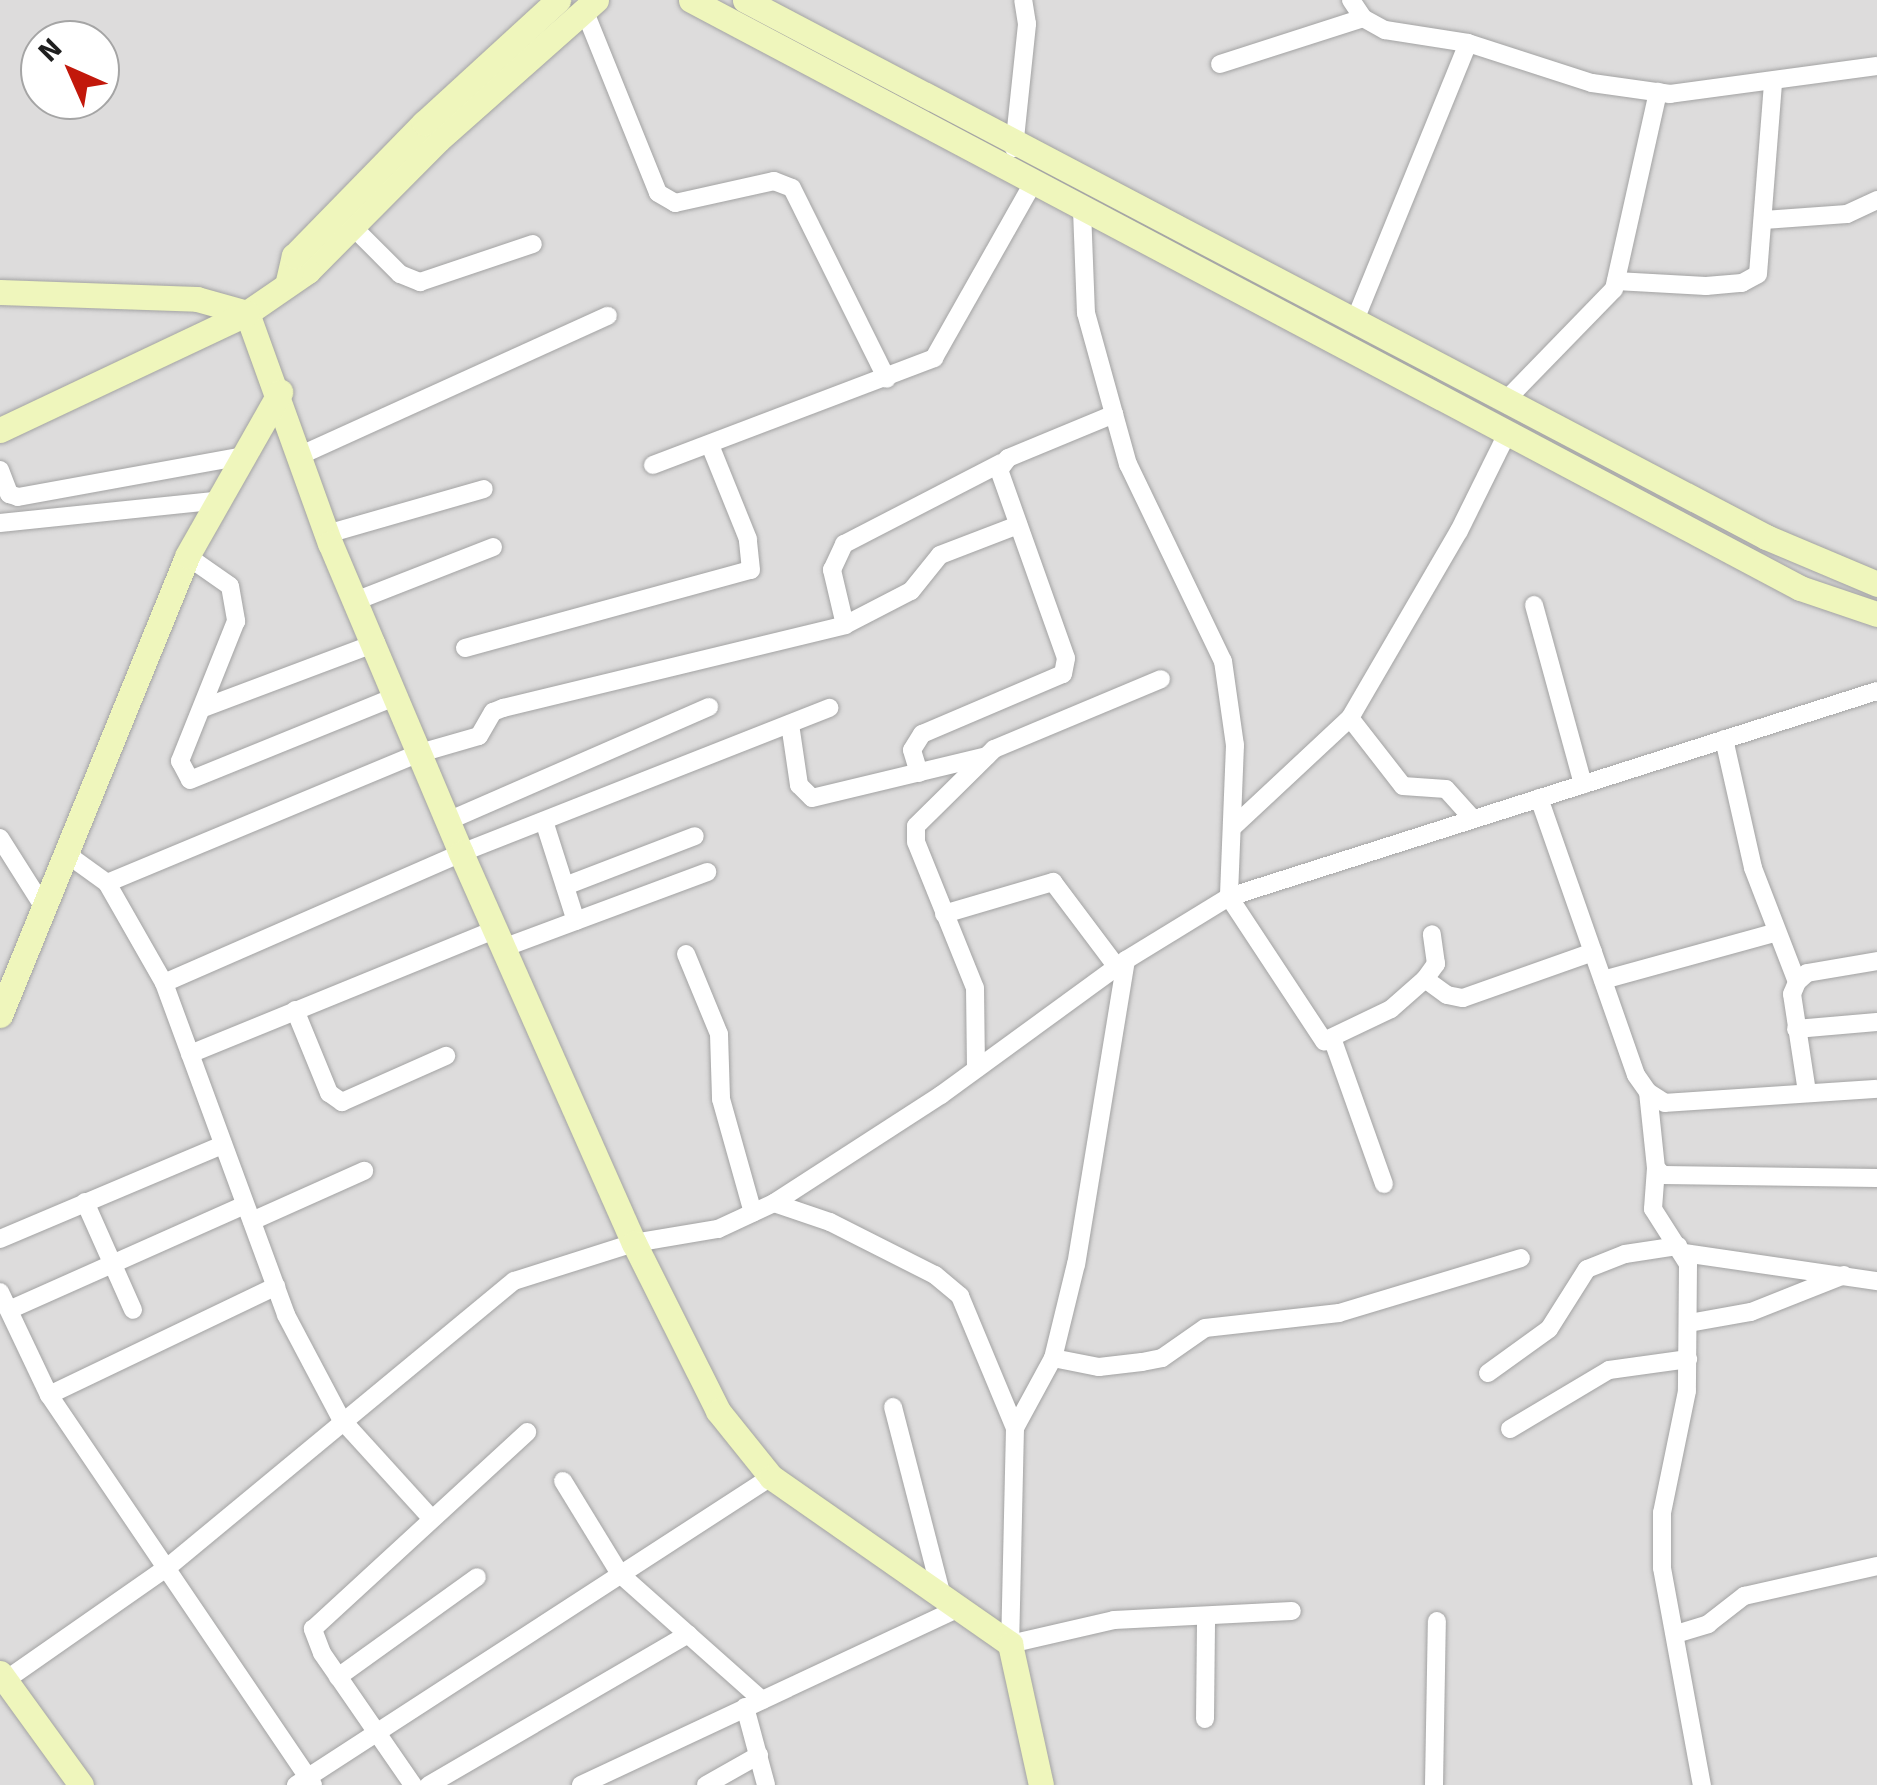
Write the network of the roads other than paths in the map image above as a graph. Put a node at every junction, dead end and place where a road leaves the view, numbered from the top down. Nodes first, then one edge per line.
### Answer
1 (558, 0) edge
2 (691, 0) edge
3 (745, 0) edge
4 (1023, 0) edge
5 (1351, 0) edge
6 (590, 6) edge
7 (1363, 18) junction
8 (1468, 43) junction
9 (1220, 64) dead end
10 (1877, 66) edge
11 (1773, 82) junction
12 (1658, 92) junction
13 (1015, 145) junction
14 (1020, 179) junction
15 (1877, 200) edge
16 (1082, 210) junction
17 (1764, 220) junction
18 (352, 226) junction
19 (534, 244) dead end
20 (288, 281) junction
21 (1616, 281) junction
22 (0, 292) edge
23 (247, 313) junction
24 (608, 316) dead end
25 (1355, 320) junction
26 (887, 379) junction
27 (280, 392) junction
28 (1506, 399) junction
29 (1114, 414) junction
30 (0, 430) edge
31 (1508, 432) junction
32 (710, 445) junction
33 (301, 455) junction
34 (238, 457) junction
35 (1001, 463) junction
36 (653, 465) dead end
37 (0, 470) edge
38 (484, 489) dead end
39 (214, 501) junction
40 (0, 523) edge
41 (1018, 525) junction
42 (327, 534) junction
43 (493, 547) dead end
44 (187, 556) junction
45 (1877, 584) edge
46 (358, 600) junction
47 (1534, 605) dead end
48 (1877, 614) edge
49 (845, 625) junction
50 (376, 643) junction
51 (466, 648) dead end
52 (1161, 679) dead end
53 (1877, 690) edge
54 (397, 696) junction
55 (709, 707) dead end
56 (203, 708) junction
57 (830, 708) dead end
58 (1350, 718) junction
59 (790, 724) junction
60 (1724, 739) junction
61 (420, 754) junction
62 (987, 756) junction
63 (918, 774) junction
64 (1583, 784) junction
65 (1539, 798) junction
66 (1474, 819) junction
67 (448, 821) junction
68 (544, 821) junction
69 (1232, 828) junction
70 (696, 836) dead end
71 (0, 838) edge
72 (64, 852) junction
73 (460, 853) junction
74 (707, 872) dead end
75 (108, 882) junction
76 (565, 886) junction
77 (1229, 897) junction
78 (42, 906) junction
79 (944, 914) junction
80 (576, 921) junction
81 (1777, 932) junction
82 (1432, 934) dead end
83 (498, 939) junction
84 (1593, 952) junction
85 (686, 954) dead end
86 (1877, 961) edge
87 (1121, 963) junction
88 (1426, 978) junction
89 (1602, 980) junction
90 (1797, 982) junction
91 (164, 983) junction
92 (295, 1010) junction
93 (0, 1015) edge
94 (1877, 1022) edge
95 (1796, 1028) junction
96 (1332, 1038) junction
97 (190, 1054) junction
98 (446, 1056) dead end
99 (976, 1069) junction
100 (1877, 1089) edge
101 (1648, 1092) junction
102 (1807, 1092) junction
103 (223, 1144) junction
104 (1656, 1168) junction
105 (364, 1172) dead end
106 (1877, 1178) edge
107 (1384, 1184) dead end
108 (85, 1202) junction
109 (774, 1203) junction
110 (248, 1213) junction
111 (753, 1213) junction
112 (0, 1239) edge
113 (634, 1242) junction
114 (1681, 1250) junction
115 (1521, 1258) dead end
116 (112, 1263) junction
117 (1844, 1275) junction
118 (1877, 1280) edge
119 (276, 1286) junction
120 (0, 1292) edge
121 (9, 1310) junction
122 (133, 1310) dead end
123 (1689, 1323) junction
124 (1053, 1358) junction
125 (1688, 1359) junction
126 (1488, 1373) dead end
127 (49, 1395) junction
128 (893, 1407) dead end
129 (341, 1418) junction
130 (1015, 1428) junction
131 (1510, 1428) dead end
132 (527, 1432) dead end
133 (770, 1477) junction
134 (564, 1481) dead end
135 (432, 1519) junction
136 (1877, 1566) edge
137 (168, 1567) junction
138 (620, 1574) junction
139 (477, 1577) dead end
140 (950, 1602) junction
141 (1292, 1611) dead end
142 (1206, 1616) junction
143 (1436, 1621) dead end
144 (688, 1634) junction
145 (1676, 1634) junction
146 (1010, 1644) junction
147 (338, 1677) junction
148 (2, 1679) edge
149 (754, 1704) junction
150 (1205, 1720) dead end
151 (376, 1734) junction
152 (759, 1754) junction
153 (305, 1783) edge
154 (82, 1785) edge
155 (413, 1785) edge
156 (429, 1785) edge
157 (581, 1785) edge
158 (706, 1785) edge
159 (766, 1785) edge
160 (1041, 1785) edge
161 (1434, 1785) edge
162 (1702, 1785) edge

1 - 20 street
2 - 14 street
3 - 13 street
4 - 13 street
5 - 7 street
6 - 18 street
6 - 26 street
7 - 8 street
7 - 9 street
8 - 12 street
8 - 25 street
10 - 11 street
11 - 12 street
11 - 17 street
12 - 21 street
13 - 14 street
13 - 25 street
14 - 16 street
14 - 26 street
15 - 17 street
16 - 29 street
16 - 31 street
17 - 21 street
18 - 19 street
18 - 20 street
20 - 23 street
21 - 28 street
22 - 23 street
23 - 27 street
23 - 30 street
24 - 33 street
25 - 28 street
26 - 32 street
27 - 33 street
27 - 34 street
28 - 45 street
29 - 35 street
29 - 69 street
31 - 48 street
31 - 58 street
32 - 36 street
32 - 51 street
33 - 42 street
34 - 37 street
34 - 39 street
35 - 41 street
35 - 49 street
38 - 42 street
39 - 40 street
39 - 44 street
41 - 49 street
41 - 63 street
42 - 46 street
43 - 46 street
44 - 56 street
44 - 72 street
46 - 50 street
47 - 64 street
49 - 61 street
50 - 54 street
50 - 56 street
52 - 62 street
53 - 60 street
54 - 56 street
54 - 61 street
55 - 67 street
57 - 59 street
58 - 66 street
58 - 69 street
59 - 63 street
59 - 68 street
60 - 64 street
60 - 81 street
61 - 67 street
61 - 75 street
62 - 63 street
62 - 79 street
64 - 65 street
65 - 66 street
65 - 84 street
66 - 77 street
67 - 73 street
68 - 73 street
68 - 76 street
69 - 77 street
70 - 76 street
71 - 78 street
72 - 75 street
72 - 78 street
73 - 83 street
73 - 91 street
74 - 80 street
75 - 91 street
76 - 80 street
77 - 87 street
77 - 96 street
78 - 93 street
79 - 87 street
79 - 99 street
80 - 83 street
81 - 89 street
81 - 90 street
82 - 88 street
83 - 92 street
83 - 113 street
84 - 88 street
84 - 89 street
85 - 111 street
86 - 90 street
87 - 99 street
87 - 124 street
88 - 96 street
89 - 101 street
90 - 95 street
91 - 97 street
92 - 97 street
92 - 98 street
94 - 95 street
95 - 102 street
96 - 107 street
97 - 103 street
99 - 109 street
100 - 102 street
101 - 102 street
101 - 104 street
103 - 108 street
103 - 110 street
104 - 106 street
104 - 114 street
105 - 110 street
108 - 112 street
108 - 116 street
109 - 111 street
109 - 130 street
110 - 116 street
110 - 119 street
111 - 113 street
113 - 129 street
113 - 133 street
114 - 117 street
114 - 123 street
114 - 126 street
115 - 124 street
116 - 121 street
116 - 122 street
117 - 118 street
117 - 123 street
119 - 127 street
119 - 129 street
120 - 121 street
121 - 127 street
123 - 125 street
124 - 130 street
125 - 131 street
125 - 145 street
127 - 137 street
128 - 140 street
129 - 135 street
129 - 137 street
130 - 146 street
132 - 135 street
133 - 138 street
133 - 140 street
134 - 138 street
135 - 147 street
136 - 145 street
137 - 148 street
137 - 153 street
138 - 144 street
138 - 151 street
139 - 147 street
140 - 146 street
140 - 149 street
141 - 142 street
142 - 146 street
142 - 150 street
143 - 161 street
144 - 149 street
144 - 156 street
145 - 162 street
146 - 160 street
147 - 151 street
148 - 154 street
149 - 152 street
149 - 157 street
151 - 153 street
151 - 155 street
152 - 158 street
152 - 159 street

